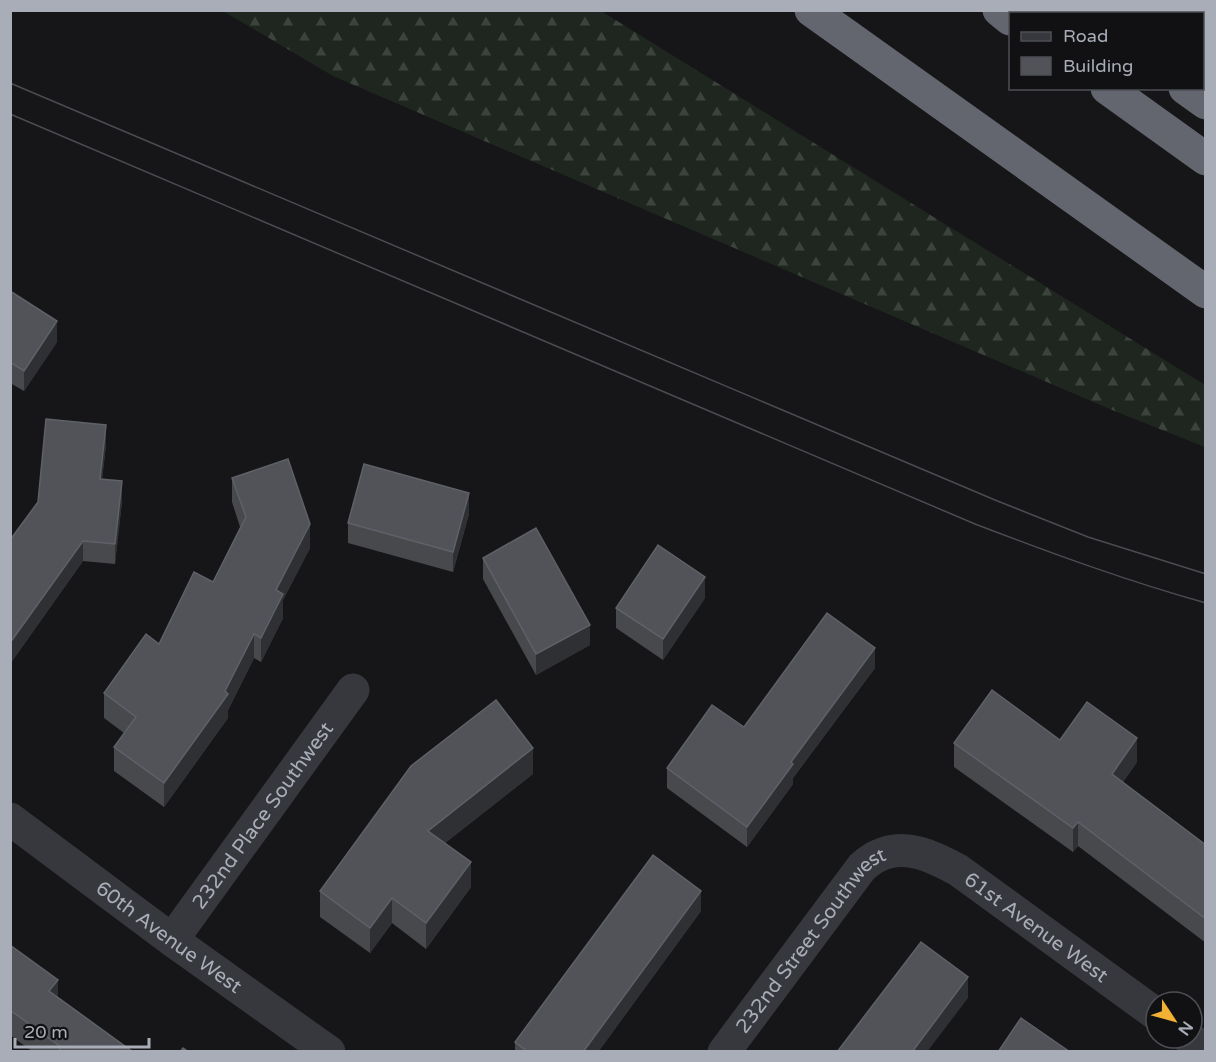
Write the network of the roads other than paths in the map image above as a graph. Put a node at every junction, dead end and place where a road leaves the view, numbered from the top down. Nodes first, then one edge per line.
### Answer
1 (803, 10) edge
2 (811, 10) edge
3 (891, 68) junction
4 (1110, 90) edge
5 (1188, 90) edge
6 (1206, 104) edge
7 (1206, 159) edge
8 (1206, 292) edge
9 (353, 690) dead end
10 (10, 819) edge
11 (913, 851) joint
12 (172, 940) junction
13 (1144, 1005) edge
14 (329, 1052) edge
15 (724, 1052) edge

1 - 3 highway
2 - 3 highway
3 - 8 highway
4 - 7 highway
5 - 6 highway
9 - 12 street, 232nd Place Southwest
10 - 12 street, 60th Avenue West
11 - 13 street, 61st Avenue West
11 - 15 street, 232nd Street Southwest
12 - 14 street, 60th Avenue West

